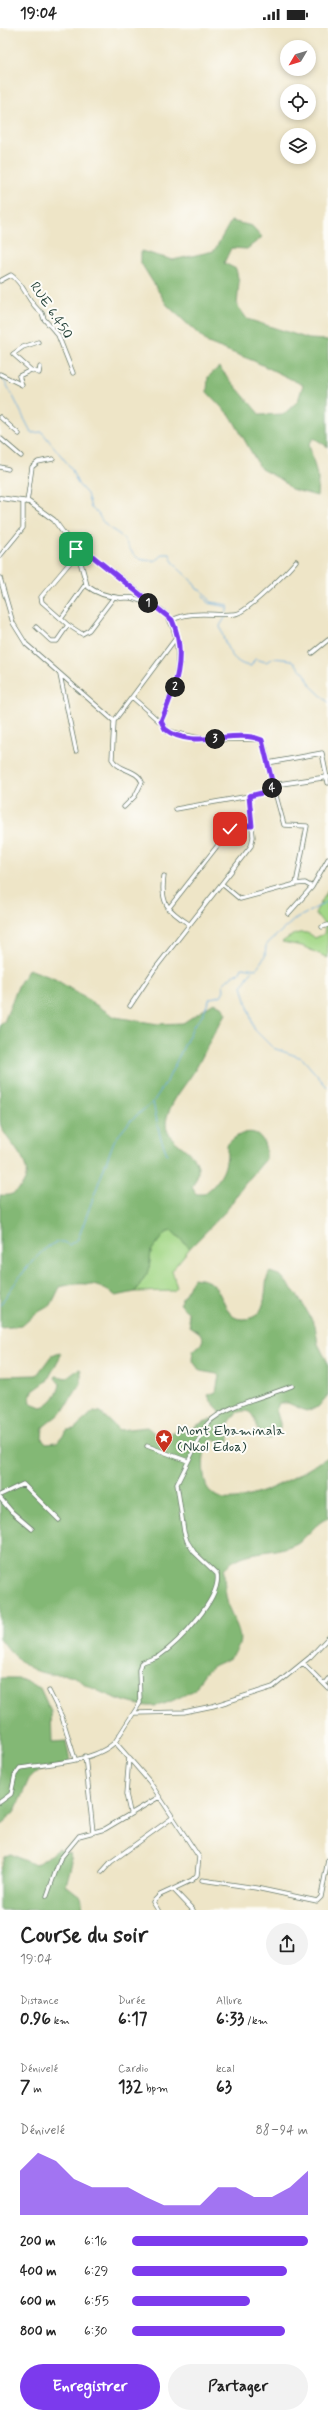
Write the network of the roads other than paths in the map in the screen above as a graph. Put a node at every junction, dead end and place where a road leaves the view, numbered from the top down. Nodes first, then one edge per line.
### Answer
1 (0, 281) edge
2 (38, 342) dead end
3 (40, 367) dead end
4 (30, 370) junction
5 (73, 373) dead end
6 (0, 374) edge
7 (0, 417) edge
8 (19, 434) dead end
9 (0, 438) edge
10 (21, 456) dead end
11 (53, 458) dead end
12 (0, 468) edge
13 (8, 469) dead end
14 (0, 498) edge
15 (25, 501) junction
16 (75, 546) junction
17 (78, 553) junction
18 (0, 556) edge
19 (296, 561) dead end
20 (0, 578) edge
21 (85, 585) junction
22 (114, 597) junction
23 (148, 603) junction
24 (61, 619) junction
25 (172, 620) junction
26 (68, 625) junction
27 (36, 627) dead end
28 (176, 638) junction
29 (328, 640) edge
30 (312, 653) dead end
31 (60, 675) junction
32 (132, 697) junction
33 (114, 721) junction
34 (161, 723) junction
35 (76, 751) dead end
36 (268, 763) junction
37 (327, 777) edge
38 (328, 783) edge
39 (273, 785) junction
40 (249, 796) junction
41 (124, 807) dead end
42 (176, 809) dead end
43 (252, 826) junction
44 (328, 859) edge
45 (164, 876) dead end
46 (222, 884) junction
47 (296, 884) junction
48 (312, 887) junction
49 (168, 909) junction
50 (288, 914) dead end
51 (189, 924) junction
52 (328, 925) edge
53 (322, 927) dead end
54 (130, 1006) dead end
55 (292, 1386) dead end
56 (147, 1446) dead end
57 (188, 1461) junction
58 (0, 1497) edge
59 (59, 1520) dead end
60 (32, 1529) dead end
61 (328, 1638) edge
62 (303, 1662) junction
63 (328, 1679) edge
64 (324, 1684) junction
65 (328, 1688) edge
66 (49, 1691) dead end
67 (136, 1713) junction
68 (115, 1742) junction
69 (85, 1756) junction
70 (129, 1757) junction
71 (75, 1759) junction
72 (159, 1796) junction
73 (0, 1802) edge
74 (130, 1812) junction
75 (172, 1818) junction
76 (92, 1832) junction
77 (328, 1860) edge
78 (102, 1872) dead end
79 (202, 1880) dead end
80 (173, 1889) junction
81 (47, 1896) dead end
82 (158, 1910) edge
83 (193, 1910) edge

1 - 5 street, RUE 6.450
2 - 4 street
3 - 4 street
4 - 6 street
7 - 8 street
9 - 10 street
11 - 15 street
12 - 13 street
14 - 15 street
15 - 16 street
15 - 18 street
16 - 17 street
16 - 23 street
17 - 21 street
17 - 24 street
19 - 25 street
20 - 31 street
21 - 22 street
21 - 24 street
22 - 23 street
22 - 26 street
23 - 25 street
24 - 26 street
25 - 28 street
26 - 27 street
28 - 32 street
28 - 34 street
29 - 30 street
31 - 33 street
31 - 35 street
32 - 33 street
32 - 34 street
33 - 41 street
34 - 36 street
36 - 37 street
36 - 39 street
37 - 38 street
37 - 39 street
39 - 40 street
39 - 47 street
40 - 42 street
40 - 43 street
43 - 46 street
43 - 49 street
44 - 48 street
45 - 49 street
46 - 47 street
46 - 51 street
47 - 48 street
48 - 50 street
49 - 51 street
51 - 54 street
52 - 53 street
55 - 57 street
56 - 57 street
57 - 67 street
58 - 59 street
58 - 60 street
61 - 62 street
62 - 64 street
62 - 67 street
63 - 64 street
64 - 65 street
66 - 71 street
67 - 68 street
68 - 69 street
68 - 70 street
69 - 71 street
69 - 76 street
70 - 72 street
70 - 74 street
71 - 73 street
72 - 74 street
72 - 75 street
74 - 76 street
75 - 78 street
75 - 80 street
76 - 81 street
77 - 79 street
80 - 82 street
80 - 83 street

